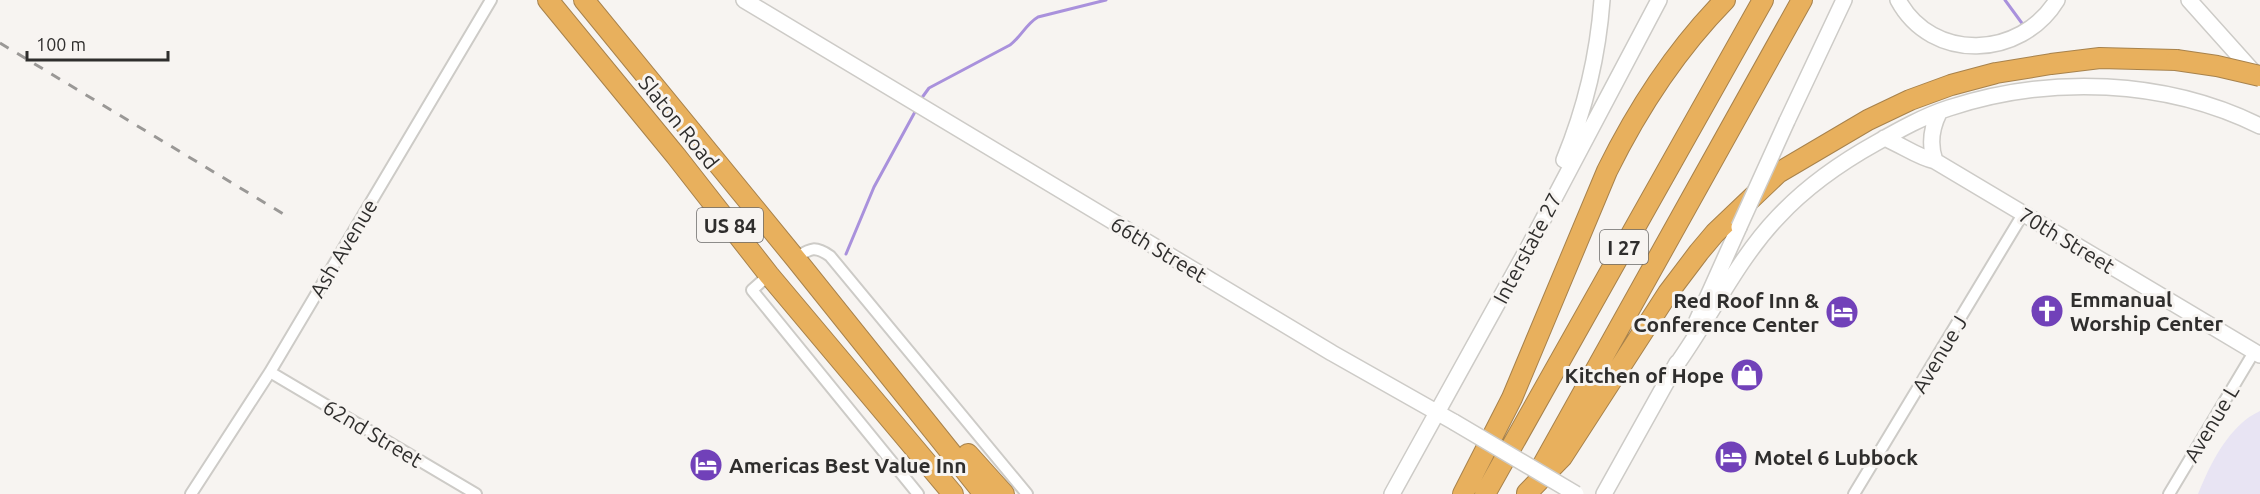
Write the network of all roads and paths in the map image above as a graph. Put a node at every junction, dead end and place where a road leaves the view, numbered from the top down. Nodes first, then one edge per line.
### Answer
1 (490, 0) edge
2 (548, 0) edge
3 (584, 0) edge
4 (744, 0) edge
5 (1602, 0) edge
6 (1659, 0) edge
7 (1725, 0) edge
8 (1762, 0) edge
9 (1802, 0) edge
10 (1844, 0) edge
11 (1898, 0) edge
12 (2057, 0) edge
13 (2189, 0) edge
14 (2260, 78) edge
15 (1939, 113) junction
16 (2260, 126) edge
17 (1884, 138) junction
18 (1935, 161) junction
19 (2023, 214) junction
20 (795, 258) junction
21 (769, 275) junction
22 (1485, 325) junction
23 (862, 340) junction
24 (2257, 353) edge
25 (1672, 371) junction
26 (270, 372) junction
27 (1438, 412) junction
28 (913, 447) junction
29 (1526, 493) edge
30 (191, 494) edge
31 (476, 494) edge
32 (918, 494) edge
33 (943, 494) edge
34 (953, 494) edge
35 (984, 494) edge
36 (1004, 494) edge
37 (1027, 494) edge
38 (1392, 494) edge
39 (1463, 494) edge
40 (1485, 494) edge
41 (1576, 494) edge
42 (1604, 494) edge
43 (1854, 494) edge
44 (2169, 494) edge

1 - 26 street, Ash Avenue
2 - 21 highway, Slaton Road / US 84
3 - 20 highway, Slaton Road / US 84
4 - 27 main road, 66th Street
5 - 22 main road
6 - 22 main road, Interstate 27
7 - 39 highway
8 - 40 highway, I 27
9 - 29 highway, I 27
10 - 25 main road, bridge
11 - 12 main road
13 - 14 main road
14 - 29 highway, bridge
15 - 16 main road
15 - 17 main road
15 - 18 main road
17 - 18 main road, 70th Street
17 - 25 main road
18 - 19 main road, 70th Street
19 - 24 main road, 70th Street
19 - 43 street, Avenue J
20 - 21 highway
20 - 23 highway, Slaton Road / US 84
20 - 37 street
21 - 28 highway, Slaton Road / US 84
21 - 32 street
22 - 27 main road, Interstate 27
23 - 35 highway, Slaton Road / US 84
23 - 36 highway
24 - 44 street, Avenue L
25 - 42 main road
26 - 30 street, Ash Avenue
26 - 31 street, 62nd Street
27 - 38 main road, Interstate 27
27 - 41 main road, 66th Street, bridge
28 - 33 highway
28 - 34 highway, Slaton Road / US 84

